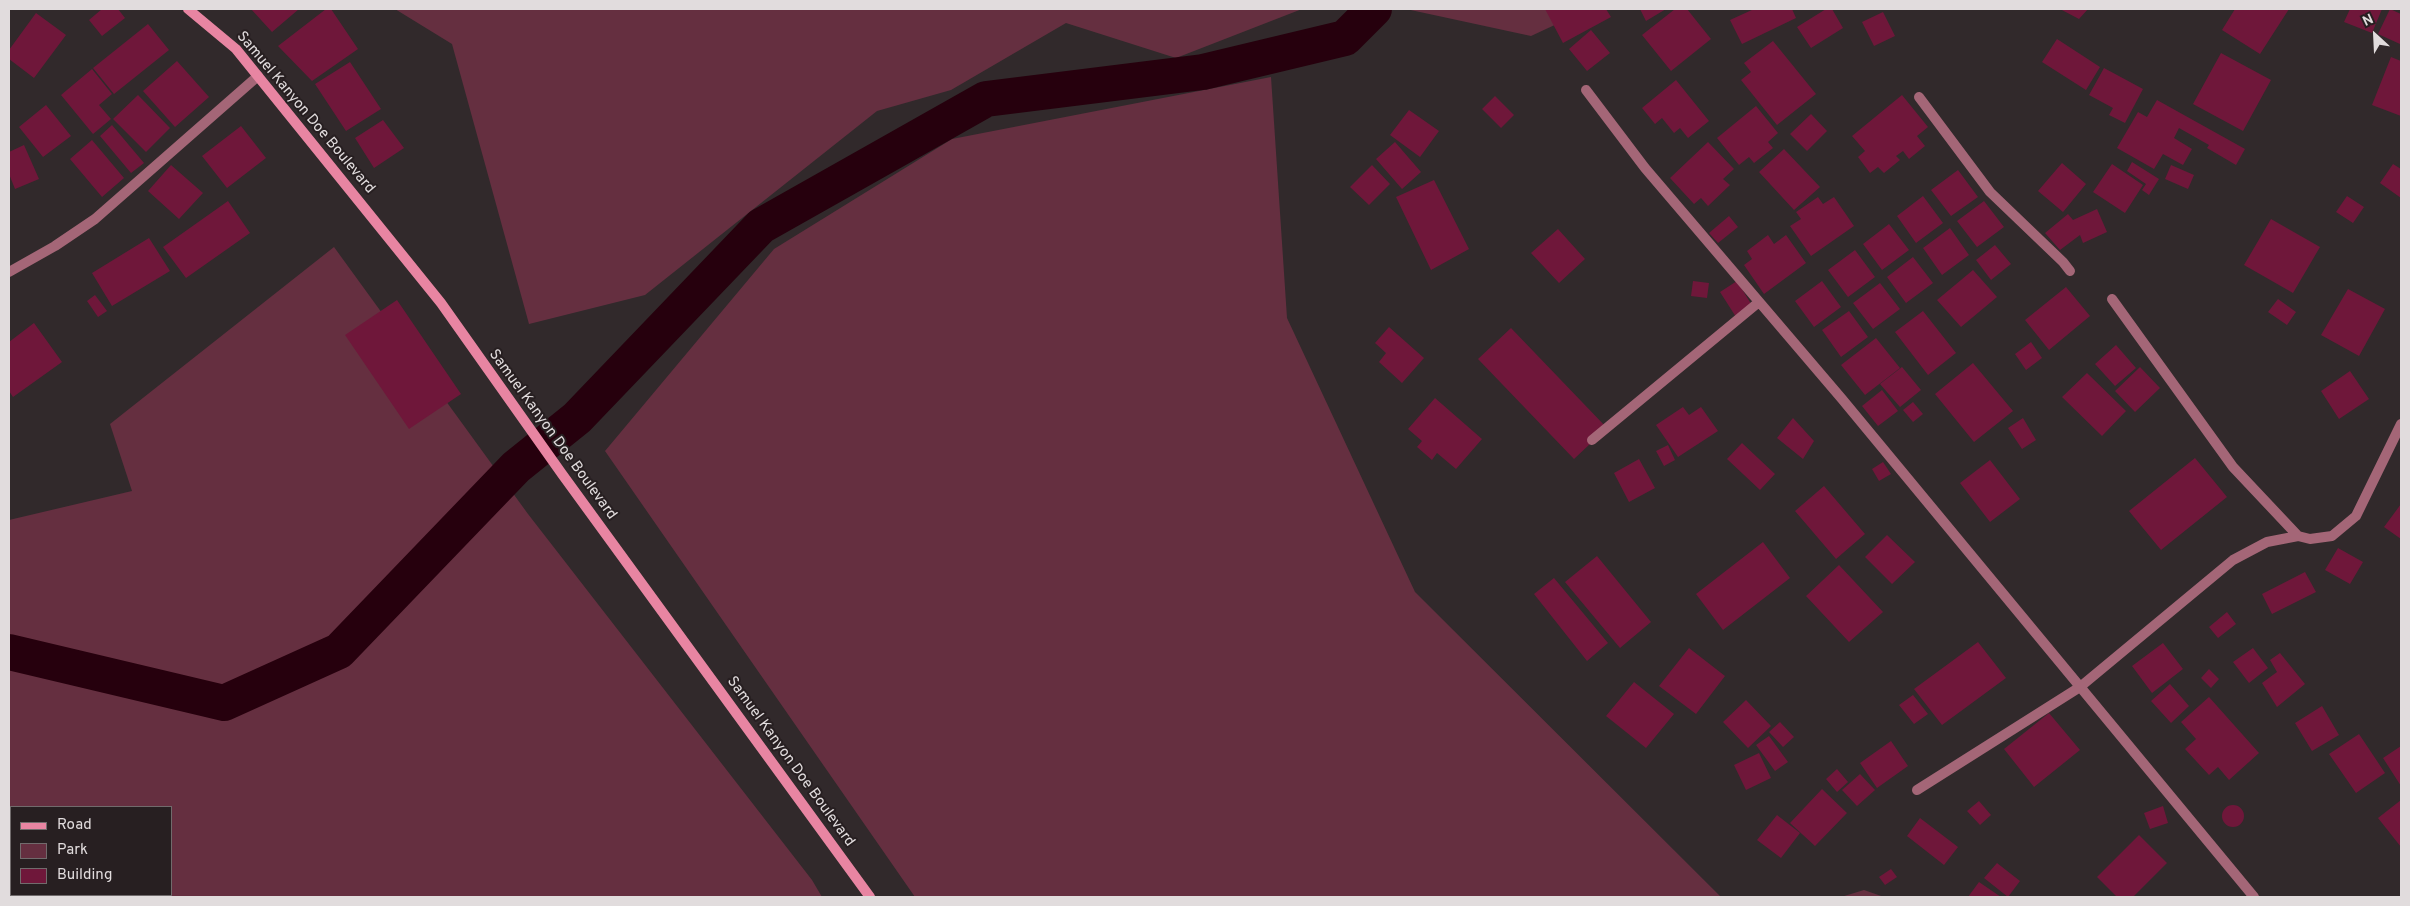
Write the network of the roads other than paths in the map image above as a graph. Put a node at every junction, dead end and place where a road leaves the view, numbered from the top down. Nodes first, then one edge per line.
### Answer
1 (188, 9) edge
2 (258, 76) junction
3 (1586, 90) dead end
4 (1919, 97) dead end
5 (2070, 271) dead end
6 (9, 272) edge
7 (2112, 299) dead end
8 (1759, 302) junction
9 (2401, 424) edge
10 (1592, 440) dead end
11 (2298, 536) junction
12 (2080, 687) junction
13 (1917, 790) dead end
14 (870, 897) edge
15 (2254, 897) edge

1 - 2 street, Samuel Kanyon Doe Boulevard
2 - 6 street
2 - 14 street, Samuel Kanyon Doe Boulevard
3 - 8 street
4 - 5 street
7 - 11 street
8 - 10 street
8 - 12 street
9 - 11 street
11 - 12 street
12 - 13 street
12 - 15 street

